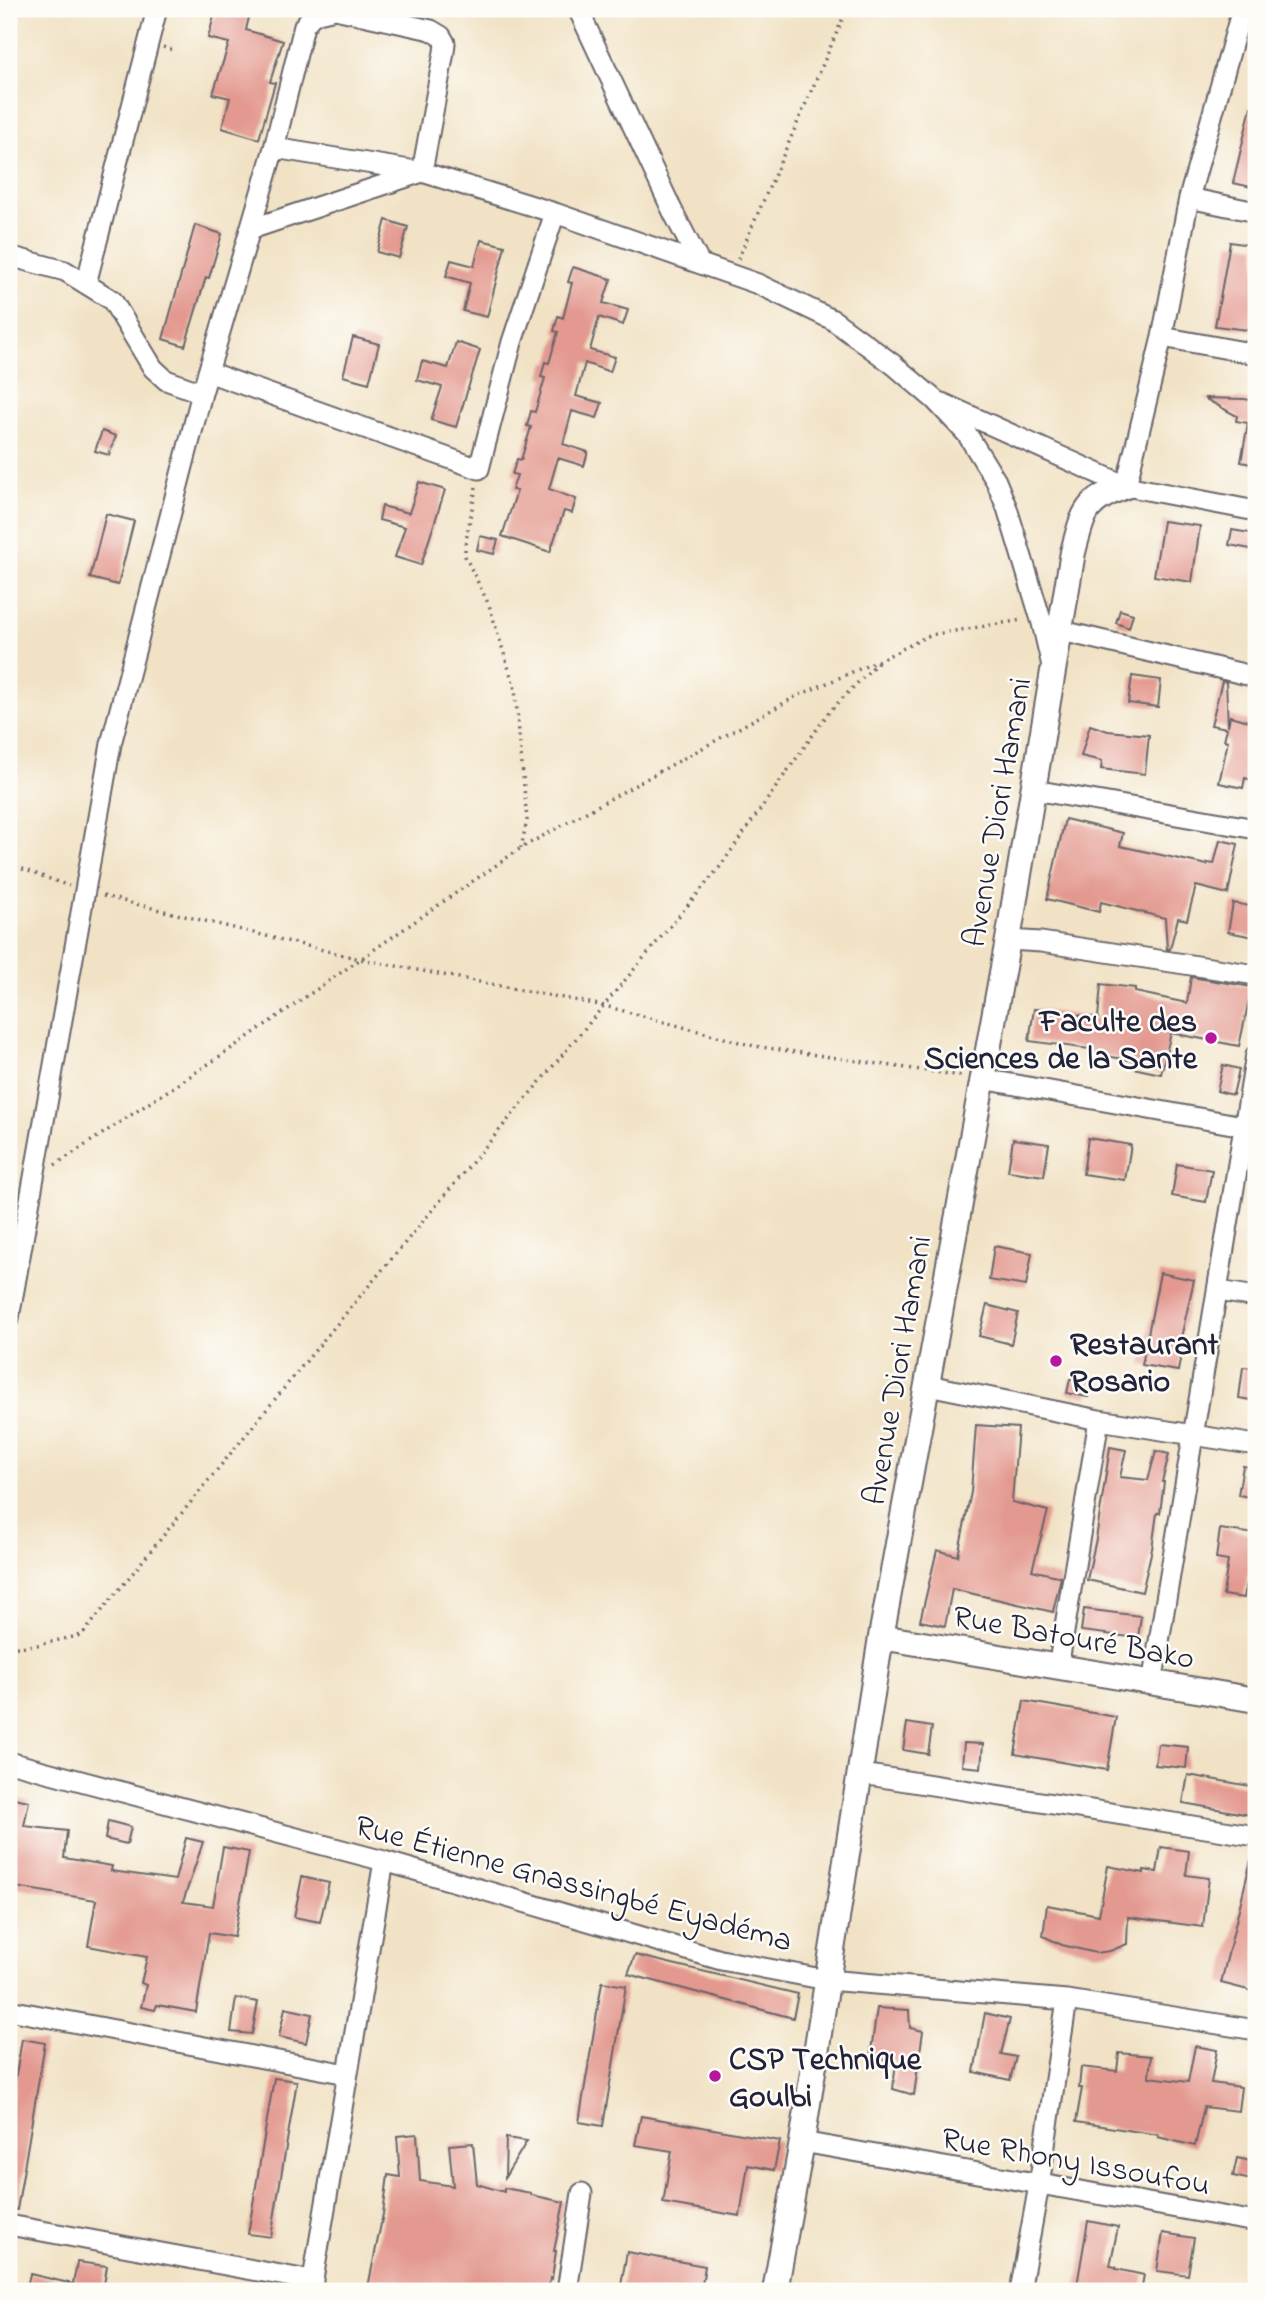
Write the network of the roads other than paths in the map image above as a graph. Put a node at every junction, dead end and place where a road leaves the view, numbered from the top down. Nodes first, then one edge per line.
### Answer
1 (157, 9) edge
2 (578, 9) edge
3 (1242, 9) edge
4 (274, 148) junction
5 (422, 173) junction
6 (1189, 198) junction
7 (555, 212) junction
8 (1256, 212) edge
9 (251, 229) junction
10 (9, 256) edge
11 (699, 262) junction
12 (86, 284) junction
13 (1161, 337) junction
14 (1256, 354) edge
15 (208, 372) junction
16 (202, 393) junction
17 (935, 400) junction
18 (1126, 486) junction
19 (1256, 511) edge
20 (1062, 631) junction
21 (1054, 674) junction
22 (1256, 677) edge
23 (1034, 790) junction
24 (1256, 829) edge
25 (1008, 940) junction
26 (1256, 975) edge
27 (1256, 1055) edge
28 (983, 1079) junction
29 (1250, 1127) edge
30 (1219, 1291) junction
31 (1256, 1297) edge
32 (9, 1318) edge
33 (928, 1385) junction
34 (1099, 1420) junction
35 (1194, 1435) junction
36 (1256, 1445) edge
37 (881, 1637) junction
38 (1058, 1668) junction
39 (1152, 1684) junction
40 (1256, 1700) edge
41 (9, 1762) edge
42 (862, 1774) junction
43 (1256, 1836) edge
44 (384, 1861) junction
45 (827, 1980) junction
46 (1067, 2000) junction
47 (9, 2010) edge
48 (1256, 2030) edge
49 (347, 2074) junction
50 (802, 2141) junction
51 (1039, 2185) junction
52 (582, 2193) dead end
53 (1256, 2222) edge
54 (9, 2225) edge
55 (312, 2286) edge
56 (567, 2291) edge
57 (775, 2291) edge
58 (1020, 2291) edge

1 - 12 street
2 - 11 street
3 - 6 street
4 - 5 street
4 - 5 street
4 - 9 street
5 - 7 street
5 - 9 street
6 - 8 street
6 - 13 street
7 - 11 street
7 - 15 street
9 - 15 street
10 - 12 street
11 - 17 street
12 - 16 street
13 - 14 street
13 - 18 street
15 - 16 street
16 - 32 street
17 - 18 street
17 - 21 street
18 - 19 street
18 - 20 main road, Avenue Diori Hamani
20 - 21 main road, Avenue Diori Hamani
20 - 22 street
21 - 23 main road, Avenue Diori Hamani
23 - 24 street
23 - 25 main road, Avenue Diori Hamani
25 - 26 street
25 - 28 main road, Avenue Diori Hamani
27 - 29 street
28 - 29 street
28 - 33 main road, Avenue Diori Hamani
29 - 30 street
30 - 31 street
30 - 35 street
33 - 34 street
33 - 37 main road, Avenue Diori Hamani
34 - 35 street
34 - 38 street
35 - 36 street
35 - 39 street
37 - 38 main road, Rue Batouré Bako
37 - 42 main road, Avenue Diori Hamani
38 - 39 main road, Rue Batouré Bako
39 - 40 main road, Rue Batouré Bako
41 - 44 street, Rue Étienne Gnassingbé Eyadéma
42 - 43 street
42 - 45 main road, Avenue Diori Hamani
44 - 45 street, Rue Étienne Gnassingbé Eyadéma
44 - 49 street
45 - 46 street, Rue Étienne Gnassingbé Eyadéma
45 - 50 main road, Avenue Diori Hamani
46 - 48 street, Rue Étienne Gnassingbé Eyadéma
46 - 51 street
47 - 49 street
49 - 55 street
50 - 51 street, Rue Rhony Issoufou
50 - 57 main road, Avenue Diori Hamani
51 - 53 street, Rue Rhony Issoufou
51 - 58 street
52 - 56 street
54 - 55 street

